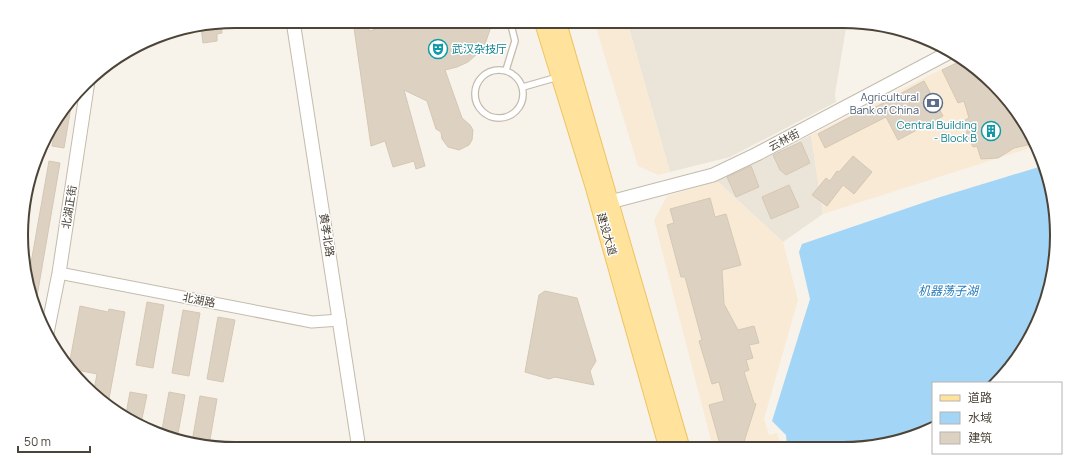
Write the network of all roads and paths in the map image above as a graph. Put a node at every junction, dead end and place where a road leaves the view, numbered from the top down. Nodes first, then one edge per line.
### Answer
1 (294, 28) edge
2 (512, 28) edge
3 (545, 28) edge
4 (559, 28) edge
5 (945, 55) edge
6 (506, 70) junction
7 (560, 76) junction
8 (523, 87) junction
9 (86, 92) edge
10 (610, 202) junction
11 (59, 273) junction
12 (340, 320) junction
13 (48, 326) edge
14 (358, 442) edge
15 (666, 442) edge
16 (679, 442) edge

1 - 12 street, 黄孝北路
2 - 6 lane
3 - 7 main road, 建设大道
4 - 10 main road, 建设大道
5 - 10 street, 云林街
6 - 8 lane
6 - 8 lane
7 - 8 lane
7 - 15 main road, 建设大道
9 - 11 street, 北湖正街
10 - 16 main road, 建设大道
11 - 12 street, 北湖路
11 - 13 street, 北湖正街
12 - 14 street, 黄孝北路

